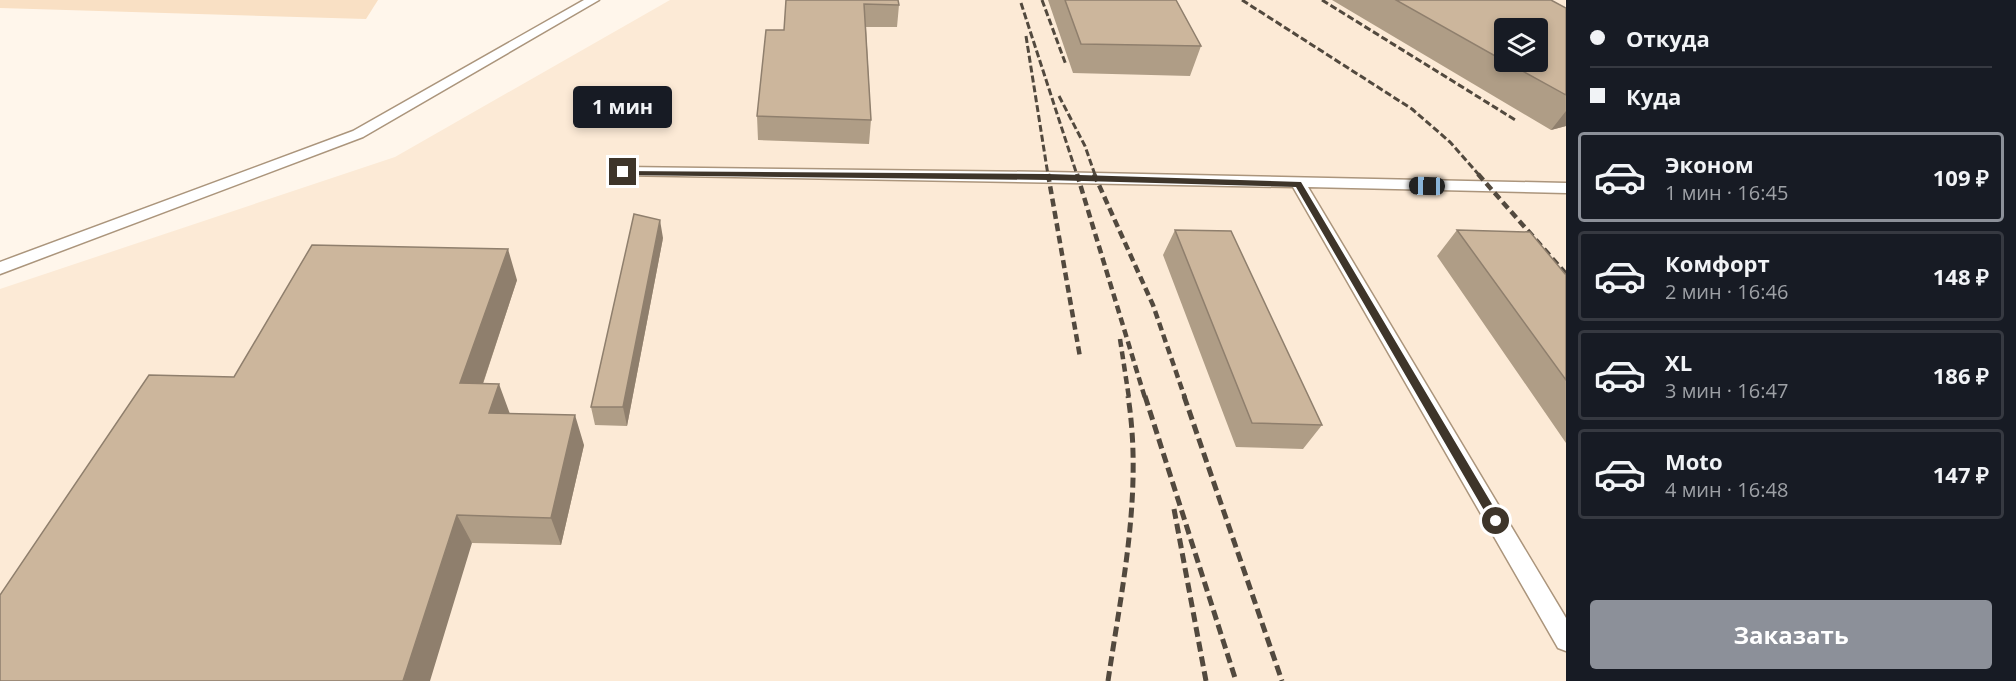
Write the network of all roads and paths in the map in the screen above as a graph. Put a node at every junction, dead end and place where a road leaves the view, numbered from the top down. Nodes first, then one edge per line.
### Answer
1 (594, 0) edge
2 (623, 172) dead end
3 (1299, 184) junction
4 (1566, 188) edge
5 (0, 268) edge
6 (1566, 640) edge

1 - 5 lane
2 - 3 lane
3 - 4 lane
3 - 6 lane

